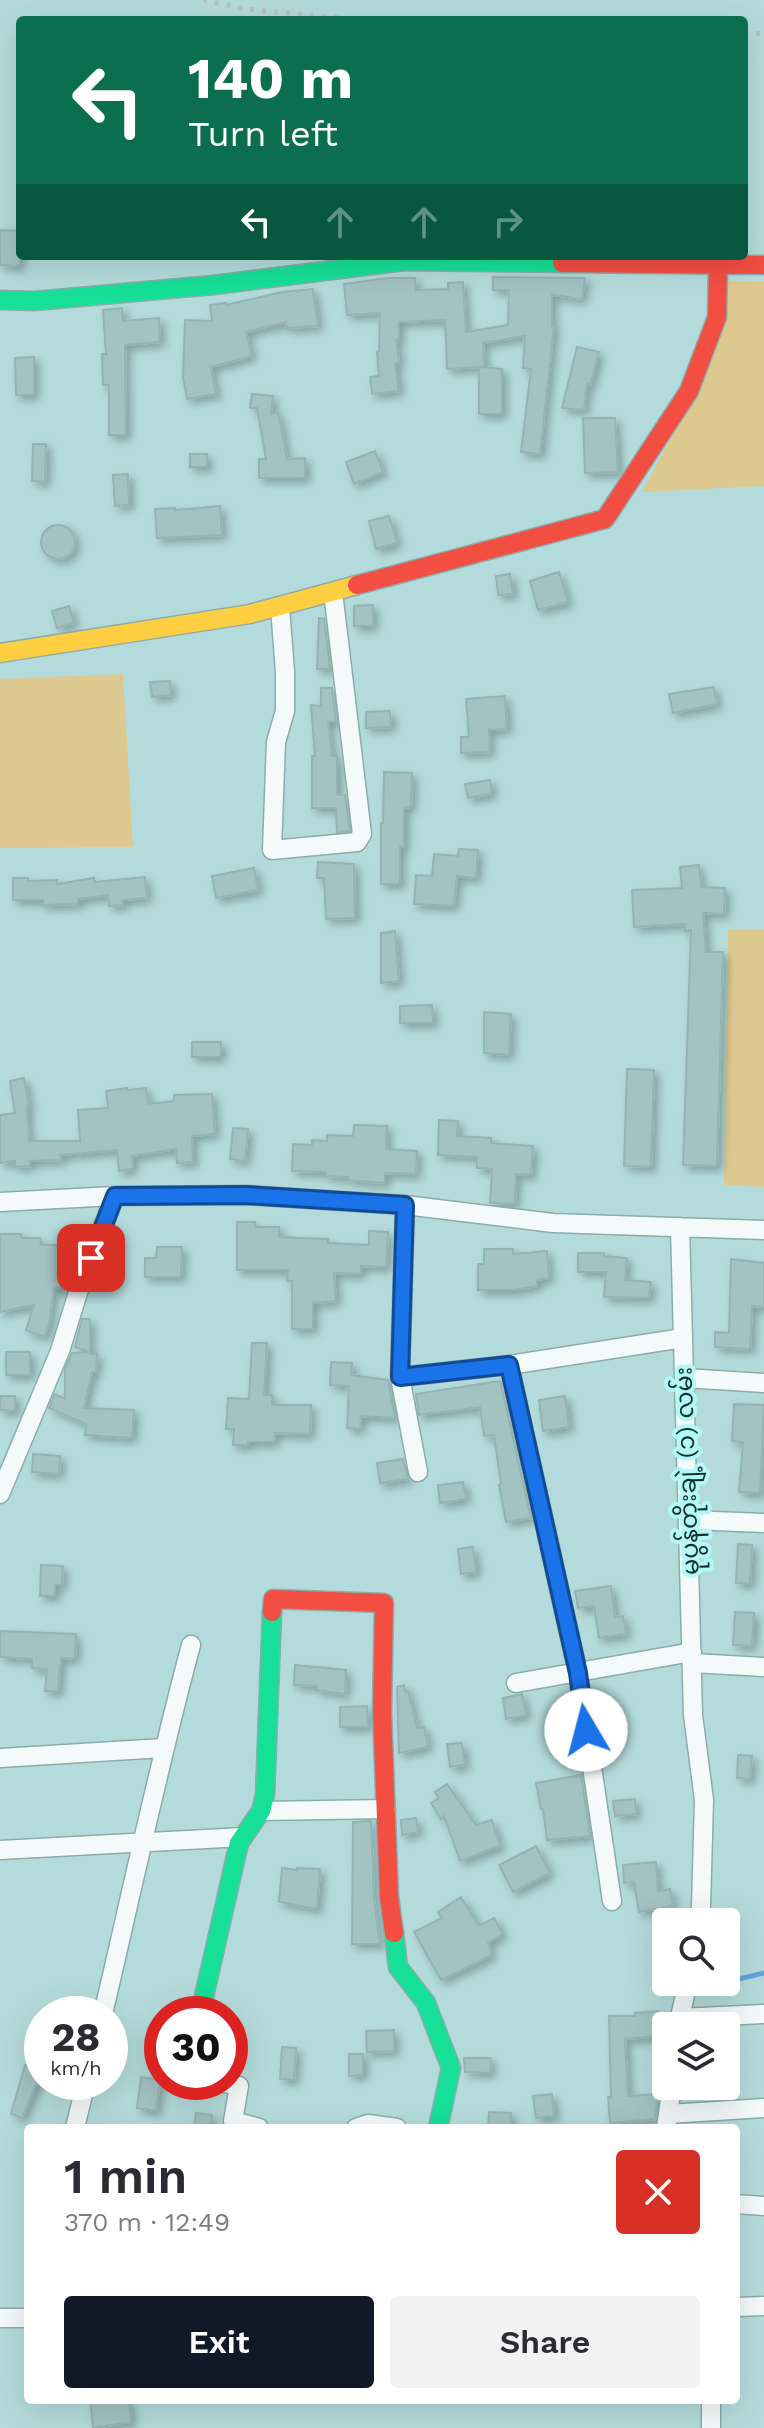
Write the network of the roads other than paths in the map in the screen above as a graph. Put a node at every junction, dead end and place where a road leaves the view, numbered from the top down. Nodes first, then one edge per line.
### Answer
1 (718, 263) junction
2 (764, 265) edge
3 (0, 300) edge
4 (333, 592) junction
5 (280, 607) junction
6 (0, 653) edge
7 (115, 1196) junction
8 (0, 1202) edge
9 (405, 1205) junction
10 (680, 1227) junction
11 (764, 1230) edge
12 (683, 1338) junction
13 (509, 1365) junction
14 (400, 1377) junction
15 (685, 1378) junction
16 (764, 1383) edge
17 (418, 1472) dead end
18 (1, 1491) edge
19 (689, 1520) junction
20 (764, 1523) edge
21 (191, 1645) dead end
22 (692, 1658) junction
23 (764, 1667) edge
24 (578, 1673) junction
25 (516, 1683) dead end
26 (163, 1748) junction
27 (0, 1758) edge
28 (386, 1809) junction
29 (261, 1811) junction
30 (243, 1837) junction
31 (144, 1843) junction
32 (0, 1850) edge
33 (612, 1901) dead end
34 (701, 1908) edge
35 (107, 1996) edge
36 (204, 1996) edge
37 (764, 2014) edge
38 (740, 2016) edge
39 (82, 2100) edge
40 (237, 2100) edge
41 (670, 2100) edge
42 (764, 2108) edge
43 (667, 2121) edge
44 (76, 2124) edge
45 (244, 2124) edge
46 (439, 2124) edge
47 (740, 2204) edge
48 (764, 2206) edge
49 (764, 2306) edge
50 (740, 2307) edge
51 (0, 2318) edge
52 (24, 2318) edge
53 (711, 2404) edge
54 (711, 2428) edge

1 - 2 street
1 - 3 street
1 - 4 street
4 - 5 street
4 - 5 street
5 - 6 street
7 - 8 street
7 - 9 street
7 - 18 street
9 - 10 street
9 - 14 street
10 - 11 street
10 - 12 street, မုပွန်တိုးချဲ့ (၁) လမ်း
12 - 13 street
12 - 15 street, မုပွန်တိုးချဲ့ (၁) လမ်း
13 - 14 street
13 - 24 street
14 - 17 street
15 - 16 street
15 - 19 street, မုပွန်တိုးချဲ့ (၁) လမ်း
19 - 20 street
19 - 22 street, မုပွန်တိုးချဲ့ (၁) လမ်း
21 - 26 street
22 - 23 street
22 - 24 street
22 - 34 street, မုပွန်တိုးချဲ့ (၁) လမ်း
24 - 25 street
24 - 33 street
26 - 27 street
26 - 31 street
28 - 29 street
28 - 29 street
28 - 46 street
29 - 30 street
30 - 31 street
30 - 36 street
31 - 32 street
31 - 35 street
37 - 38 street
39 - 44 street
40 - 45 street
41 - 43 street
42 - 43 street
47 - 48 street
49 - 50 street
51 - 52 street
53 - 54 street

